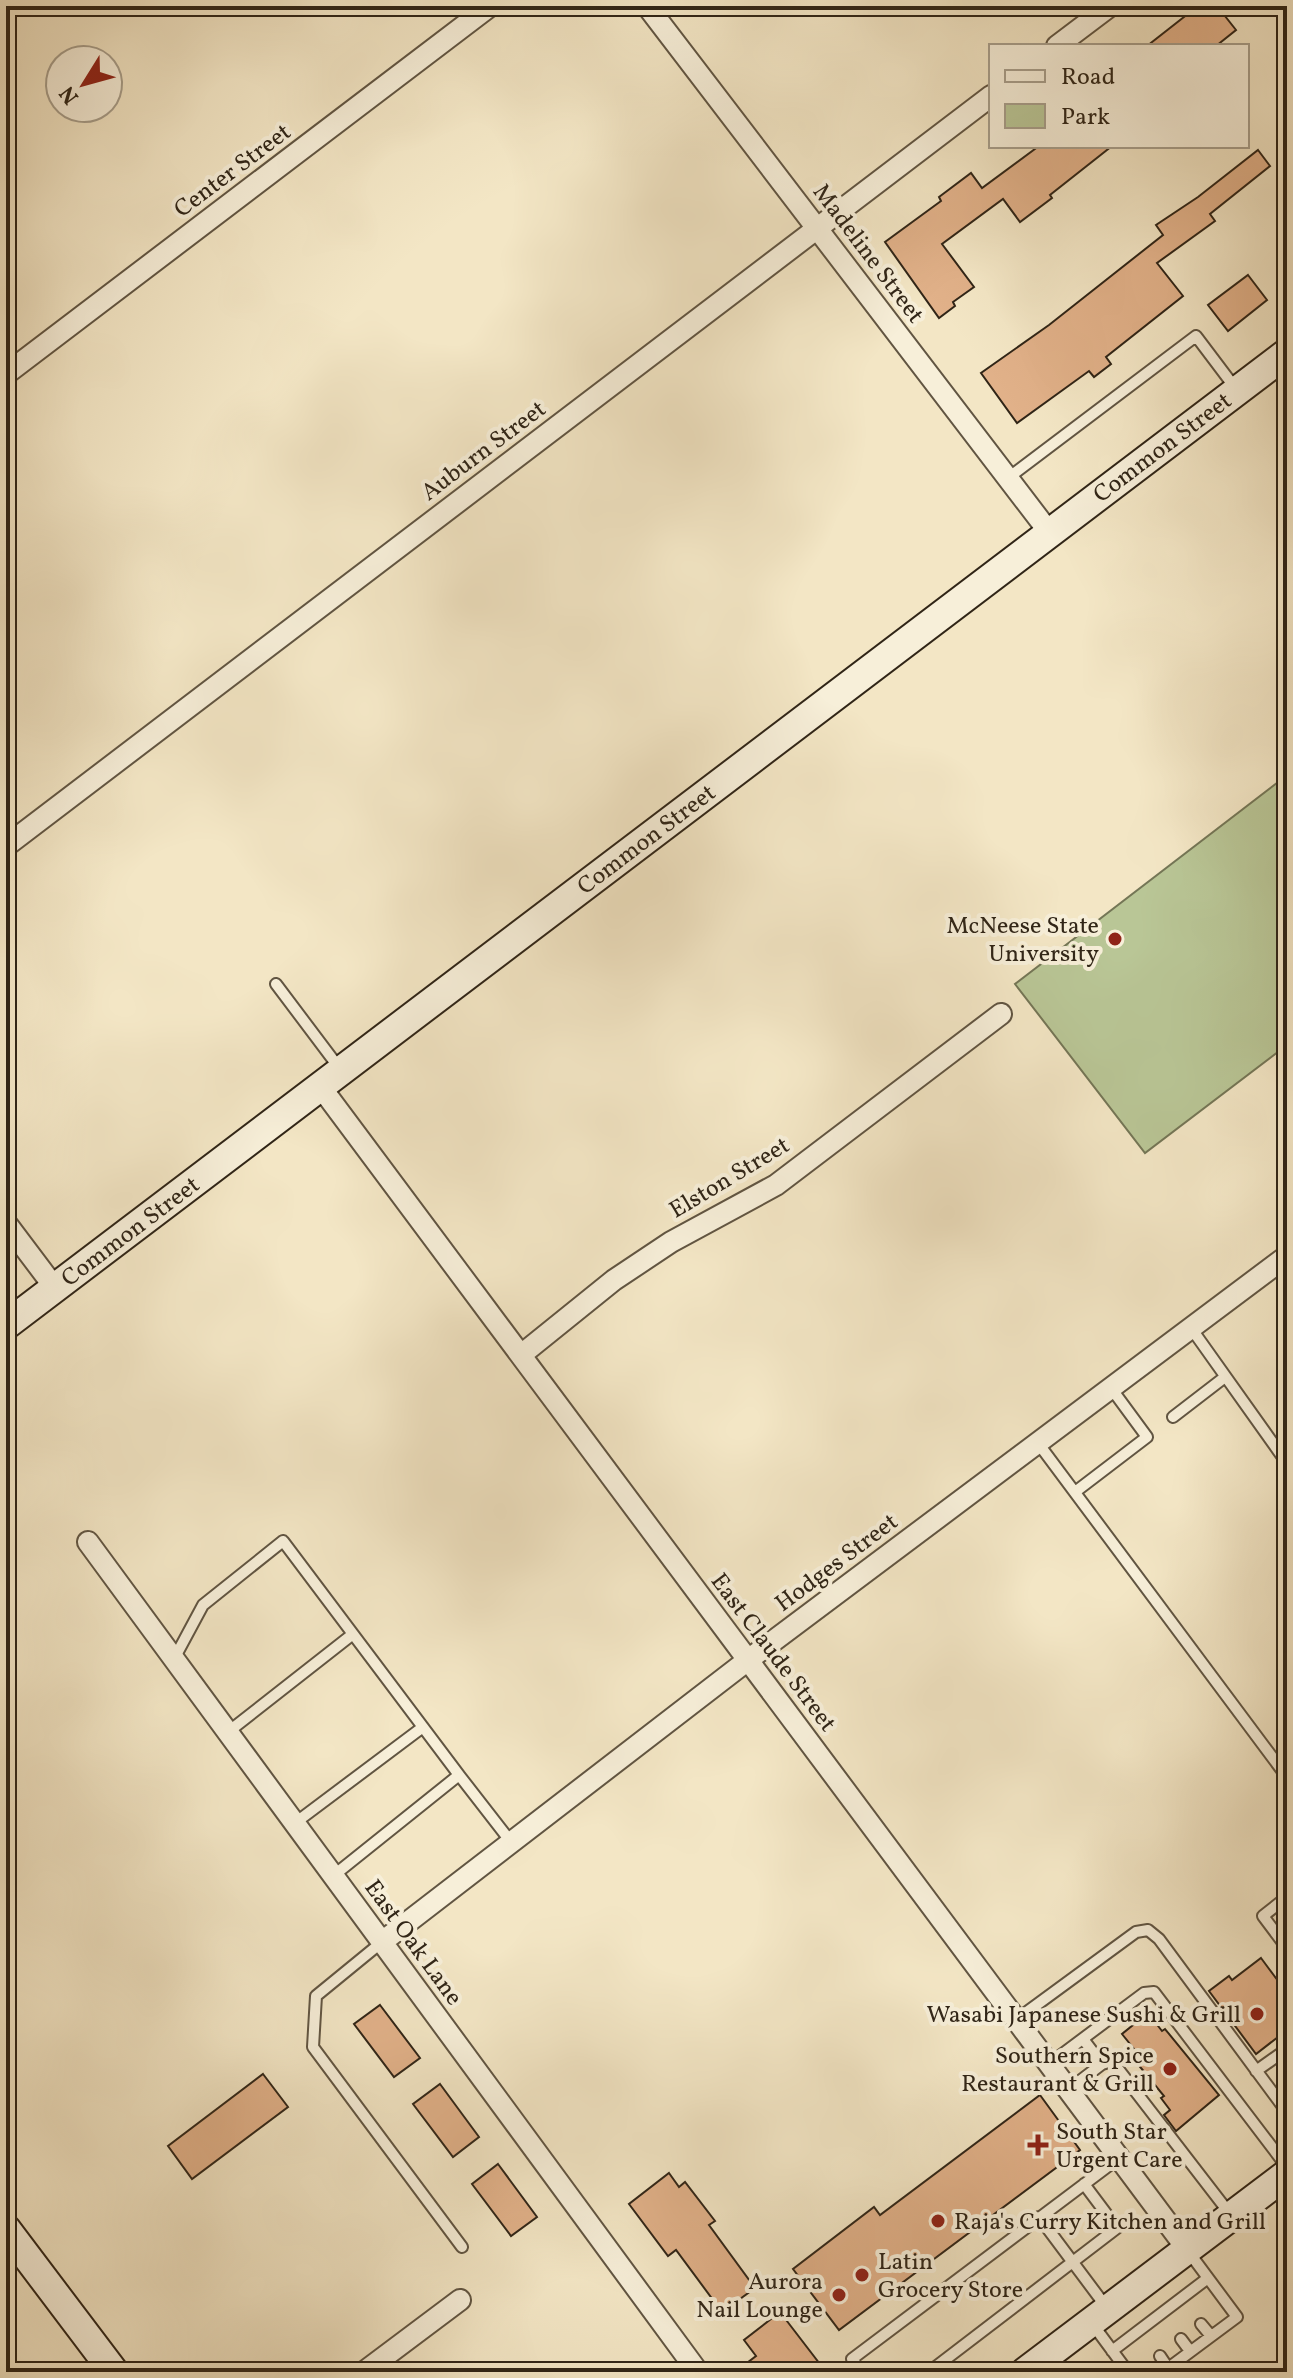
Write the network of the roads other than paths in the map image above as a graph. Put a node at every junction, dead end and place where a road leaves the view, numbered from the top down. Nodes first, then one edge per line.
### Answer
1 (490, 6) edge
2 (647, 6) edge
3 (1110, 6) edge
4 (1060, 44) edge
5 (989, 98) edge
6 (817, 228) junction
7 (1287, 353) edge
8 (6, 374) edge
9 (1238, 391) junction
10 (1008, 478) junction
11 (1049, 532) junction
12 (6, 846) edge
13 (276, 984) dead end
14 (1001, 1014) dead end
15 (331, 1078) junction
16 (6, 1223) edge
17 (1287, 1256) edge
18 (55, 1288) junction
19 (6, 1325) edge
20 (1191, 1328) junction
21 (521, 1355) junction
22 (1225, 1377) junction
23 (1111, 1388) junction
24 (1173, 1417) dead end
25 (1038, 1443) junction
26 (1287, 1463) edge
27 (1075, 1492) junction
28 (88, 1542) dead end
29 (353, 1634) junction
30 (174, 1659) junction
31 (748, 1660) junction
32 (6, 1679) edge
33 (6, 1687) edge
34 (423, 1727) junction
35 (228, 1732) junction
36 (459, 1775) junction
37 (1287, 1777) edge
38 (295, 1823) junction
39 (511, 1842) junction
40 (333, 1876) junction
41 (1287, 1897) edge
42 (382, 1942) junction
43 (1287, 1948) edge
44 (1016, 2020) junction
45 (1083, 2039) junction
46 (1287, 2049) edge
47 (1049, 2064) junction
48 (1102, 2064) junction
49 (1256, 2071) junction
50 (1068, 2090) junction
51 (1287, 2112) edge
52 (1119, 2158) junction
53 (1287, 2167) edge
54 (1287, 2174) edge
55 (1084, 2184) junction
56 (1231, 2216) junction
57 (1039, 2217) junction
58 (6, 2229) edge
59 (462, 2247) dead end
60 (1187, 2249) junction
61 (1072, 2262) junction
62 (1208, 2278) junction
63 (460, 2300) dead end
64 (1099, 2316) junction
65 (1201, 2324) dead end
66 (1211, 2336) junction
67 (1181, 2339) dead end
68 (1112, 2351) junction
69 (1190, 2351) junction
70 (1160, 2356) dead end
71 (102, 2368) edge
72 (1166, 2370) edge
73 (364, 2372) edge
74 (698, 2372) edge
75 (862, 2372) edge
76 (929, 2372) edge
77 (1025, 2372) edge
78 (1128, 2372) edge

1 - 8 street, Center Street
2 - 6 street, Madeline Street
3 - 4 street
5 - 6 street, Auburn Street
6 - 10 street, Madeline Street
6 - 12 street, Auburn Street
7 - 9 street, Common Street
9 - 10 lane
9 - 11 street, Common Street
10 - 11 street, Madeline Street
11 - 15 street, Common Street
13 - 15 lane
14 - 21 street, Elston Street
15 - 18 street, Common Street
15 - 21 street, East Claude Street
16 - 18 street
17 - 20 street, Hodges Street
18 - 19 street, Common Street
20 - 22 lane
20 - 23 street, Hodges Street
21 - 31 street, East Claude Street
22 - 24 lane
22 - 26 lane
23 - 25 street, Hodges Street
23 - 27 lane
25 - 27 lane
25 - 31 street, Hodges Street
27 - 37 lane
28 - 30 street, East Oak Lane
29 - 30 lane
29 - 34 lane
29 - 35 lane
30 - 35 street, East Oak Lane
31 - 39 street, Hodges Street
31 - 44 street, East Claude Street
32 - 33 lane
34 - 36 lane
34 - 38 lane
35 - 38 street, East Oak Lane
36 - 39 lane
36 - 40 lane
38 - 40 street, East Oak Lane
39 - 42 street, Hodges Street
40 - 42 street, East Oak Lane
41 - 43 lane
42 - 59 lane
42 - 74 street, East Oak Lane
44 - 47 street, East Claude Street
44 - 49 lane
45 - 47 lane
45 - 48 lane
45 - 53 lane
46 - 49 lane
47 - 50 street, East Claude Street
48 - 50 lane
48 - 56 lane
49 - 51 lane
50 - 52 street, East Claude Street
52 - 55 lane
52 - 60 street, East Claude Street
54 - 56 street
55 - 57 lane
55 - 61 lane
56 - 60 street
57 - 61 lane
57 - 75 lane
58 - 71 street
60 - 62 lane
60 - 64 street
61 - 64 lane
61 - 76 lane
62 - 66 lane
62 - 68 lane
63 - 73 street
64 - 68 lane
64 - 77 street
65 - 66 lane
66 - 69 lane
67 - 69 lane
68 - 78 lane
69 - 72 lane
70 - 72 lane

